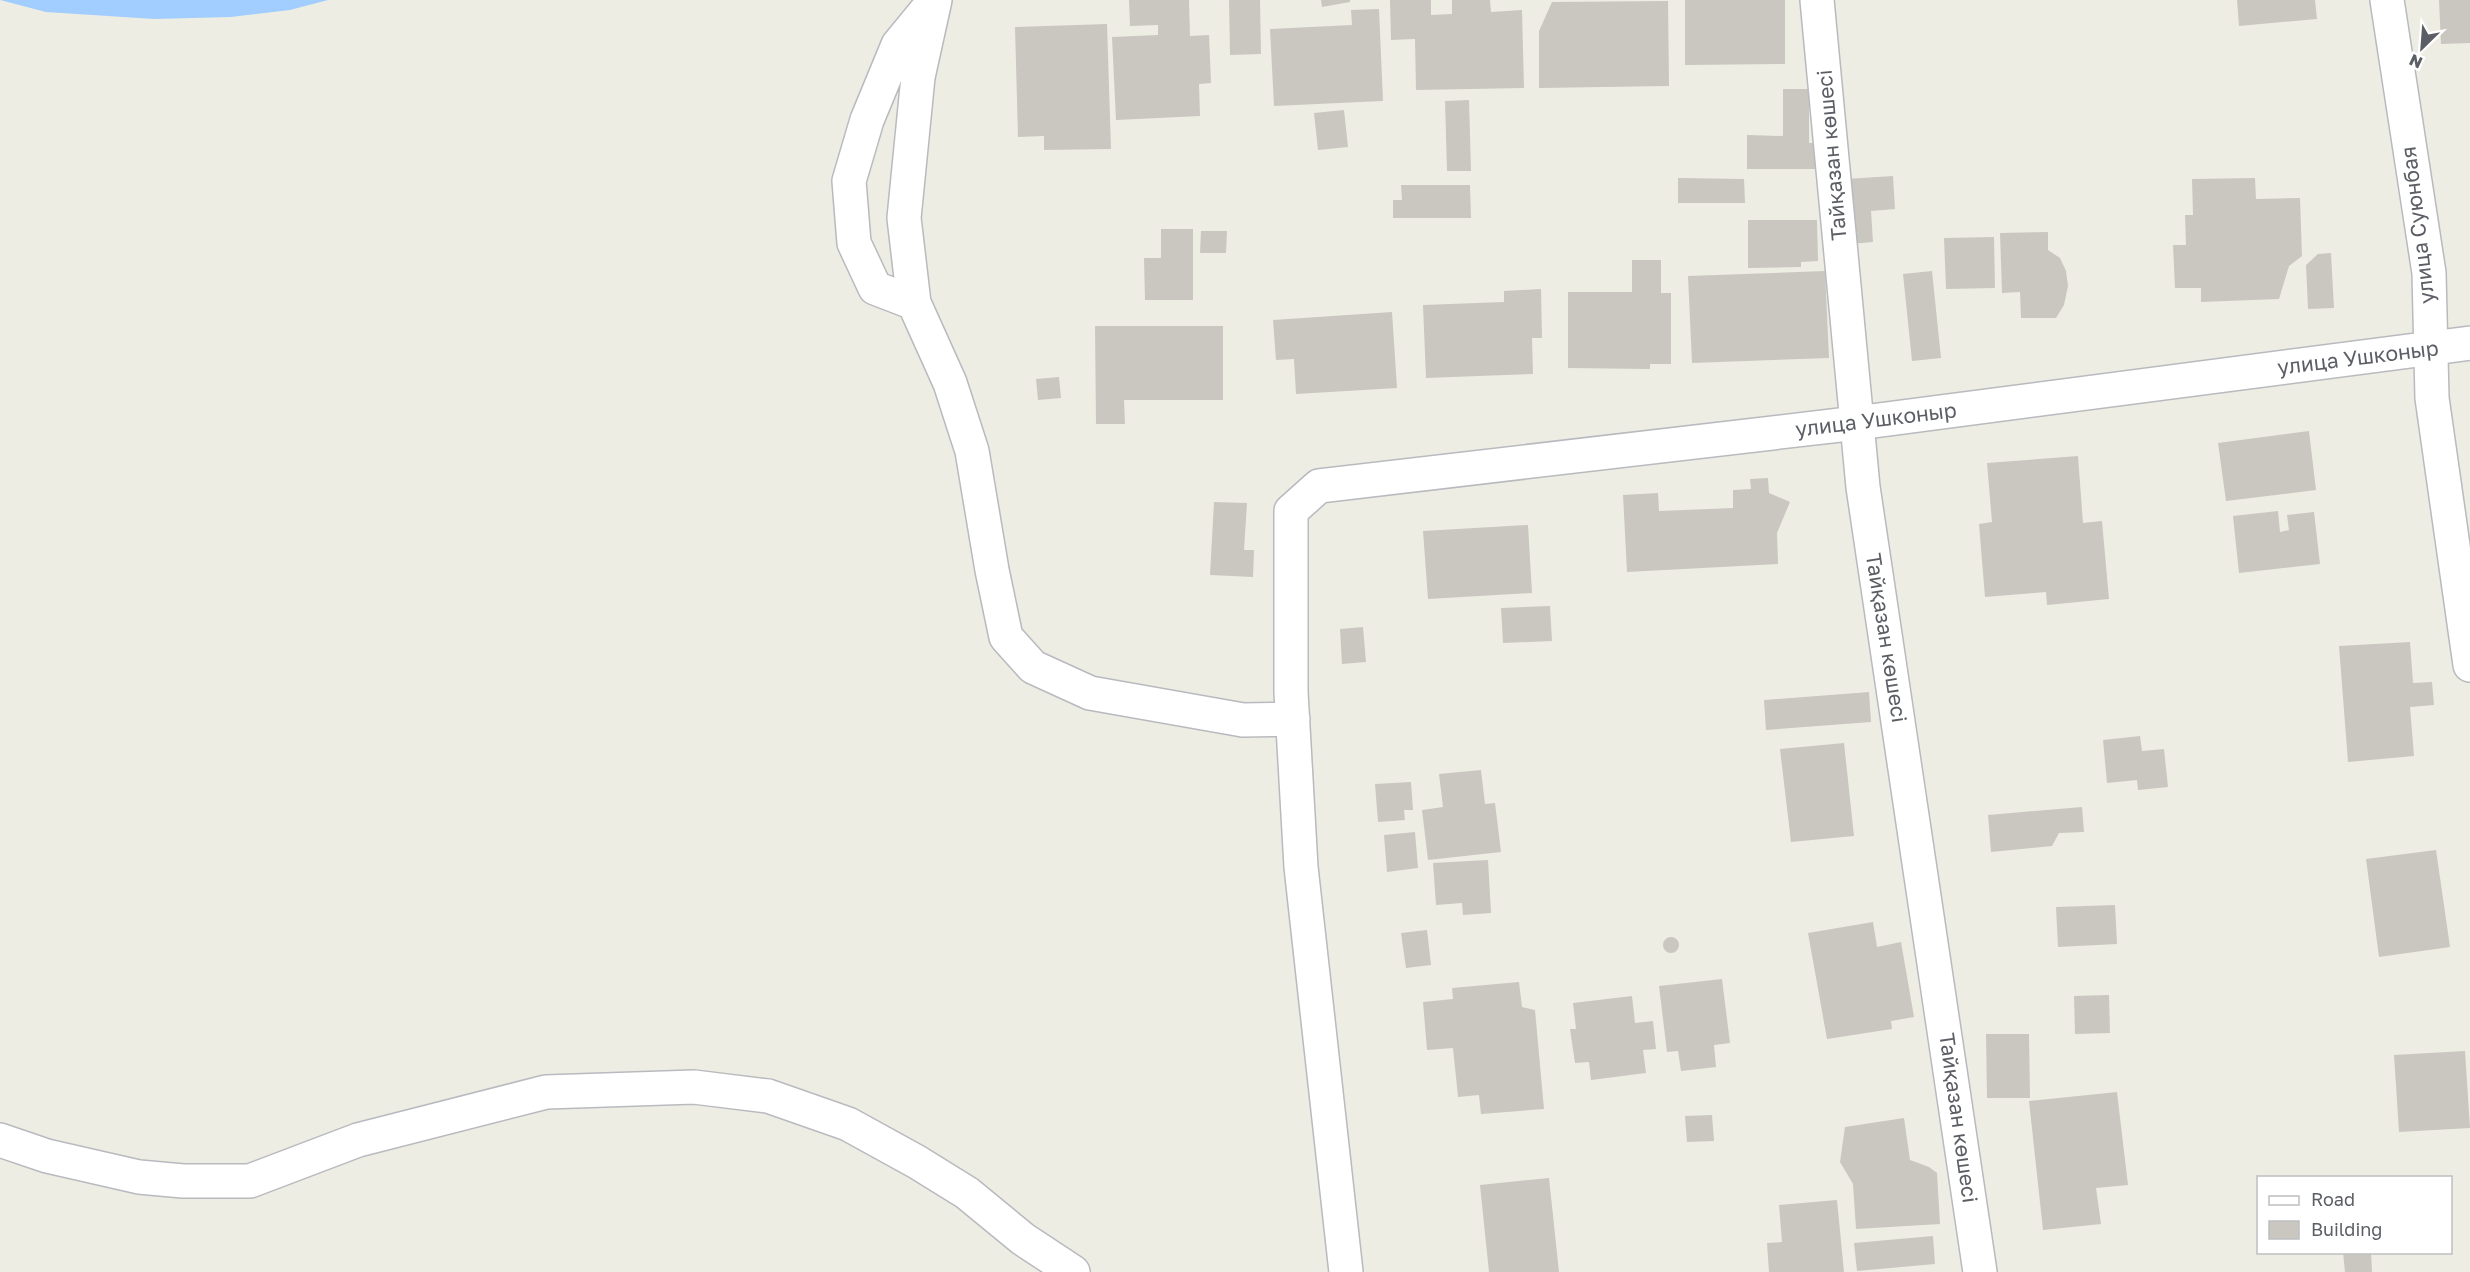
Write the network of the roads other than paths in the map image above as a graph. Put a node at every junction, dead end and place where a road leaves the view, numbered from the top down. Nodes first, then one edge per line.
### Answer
1 (1817, 0) edge
2 (2387, 0) edge
3 (934, 1) edge
4 (914, 303) junction
5 (2470, 343) edge
6 (2429, 349) junction
7 (1857, 423) junction
8 (2470, 664) edge
9 (1293, 719) junction
10 (0, 1140) edge
11 (1073, 1272) edge
12 (1346, 1272) edge
13 (1980, 1272) edge

1 - 7 street, Тайқазан көшесі
2 - 6 street, улица Суюнбая
3 - 4 street
3 - 4 street
4 - 9 street
5 - 6 street, улица Ушконыр
6 - 7 street, улица Ушконыр
6 - 8 street, улица Суюнбая
7 - 9 street, улица Ушконыр
7 - 13 street, Тайқазан көшесі
9 - 12 street
10 - 11 street

